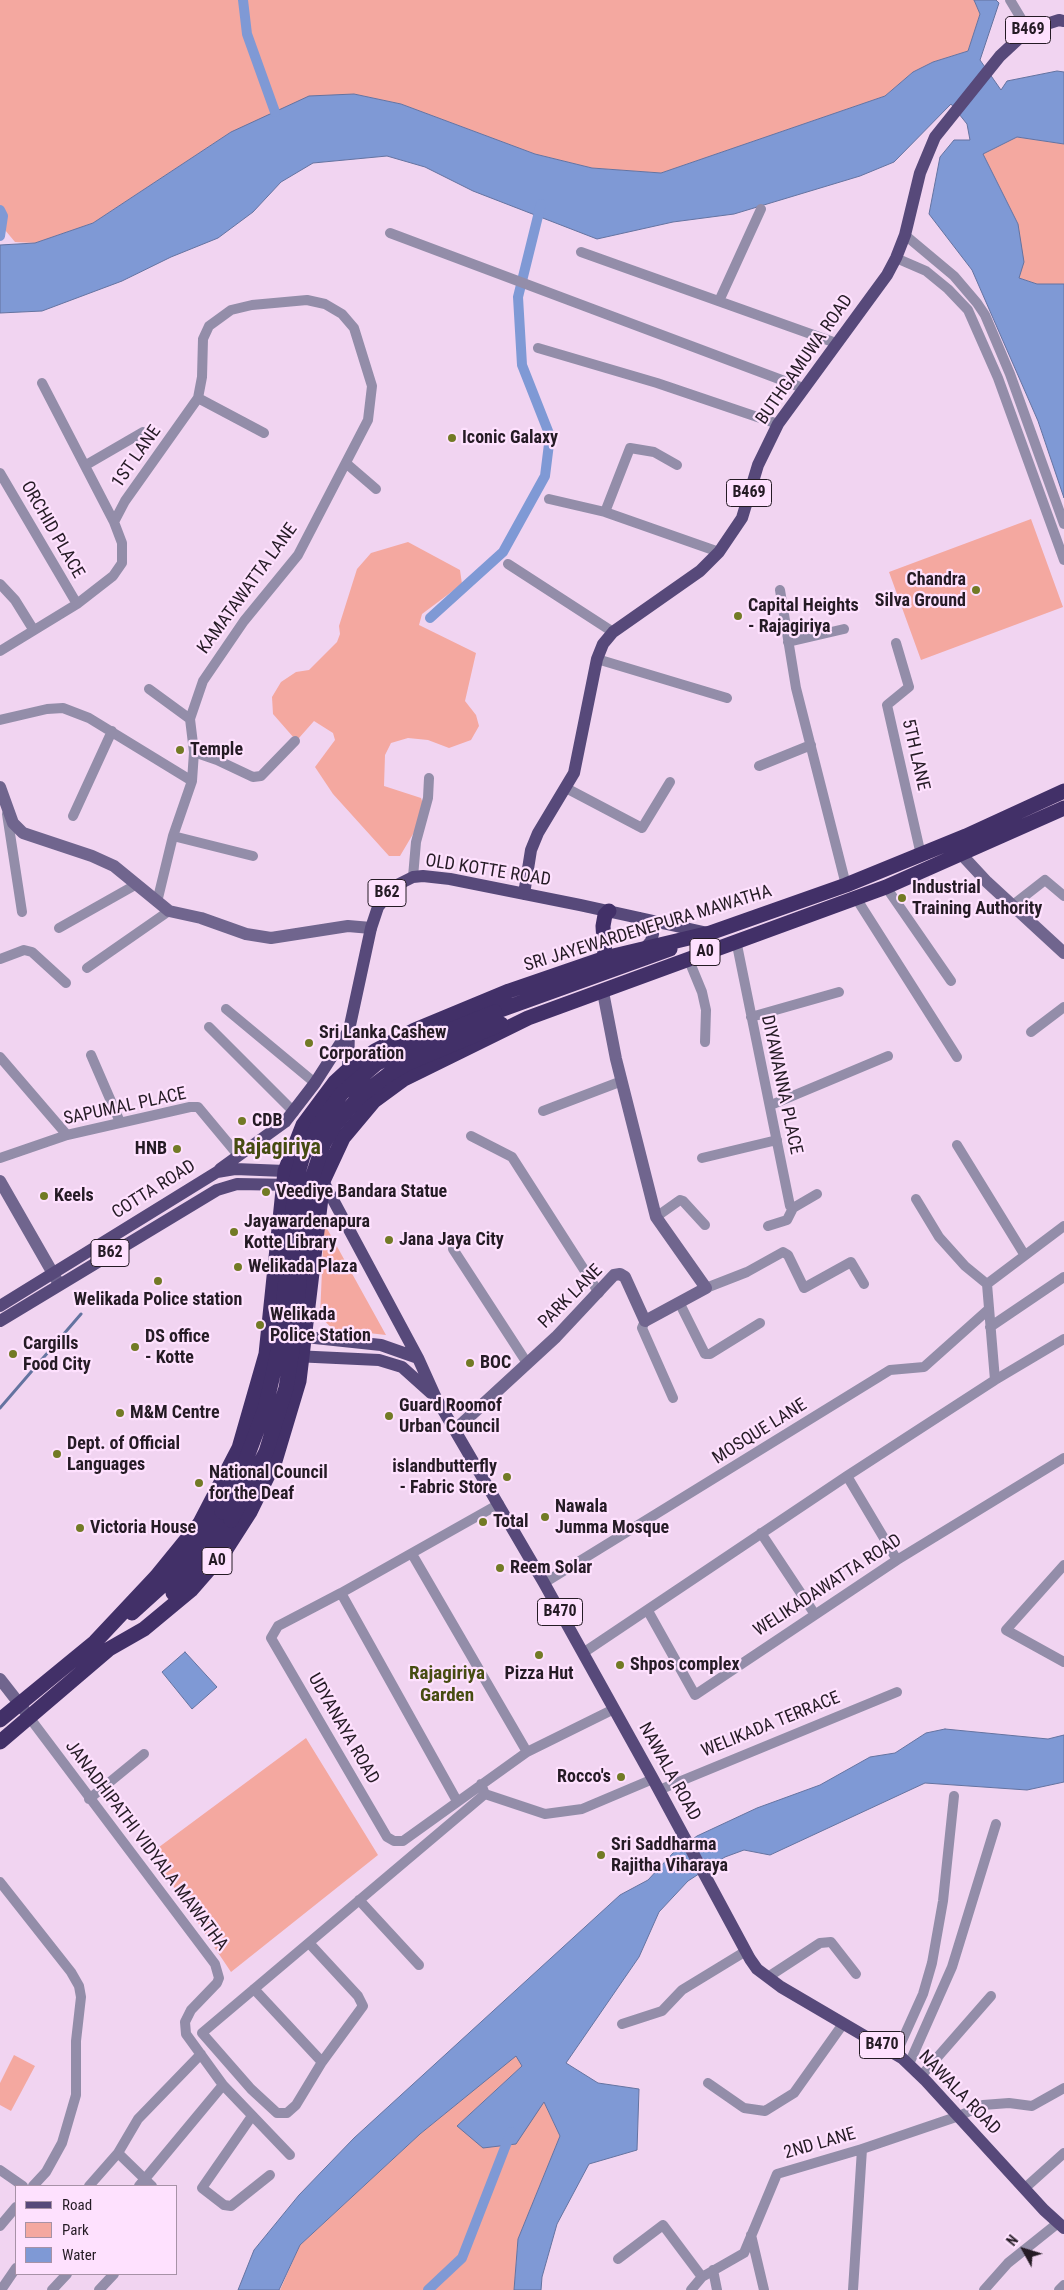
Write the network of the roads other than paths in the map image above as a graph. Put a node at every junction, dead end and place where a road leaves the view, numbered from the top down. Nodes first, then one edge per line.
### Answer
1 (1010, 0) edge
2 (1064, 21) edge
3 (1028, 30) junction
4 (761, 209) dead end
5 (390, 233) dead end
6 (906, 235) junction
7 (581, 252) dead end
8 (896, 258) junction
9 (307, 300) joint
10 (719, 301) junction
11 (836, 343) junction
12 (538, 348) dead end
13 (42, 383) dead end
14 (803, 388) junction
15 (198, 398) junction
16 (778, 424) junction
17 (143, 432) dead end
18 (264, 433) dead end
19 (1032, 434) junction
20 (1020, 438) junction
21 (347, 464) junction
22 (86, 465) junction
23 (677, 465) dead end
24 (0, 472) edge
25 (376, 489) dead end
26 (549, 499) dead end
27 (605, 512) junction
28 (114, 522) junction
29 (1064, 524) edge
30 (719, 552) junction
31 (1064, 560) edge
32 (508, 564) dead end
33 (0, 584) edge
34 (780, 590) dead end
35 (77, 604) junction
36 (844, 629) dead end
37 (33, 630) junction
38 (613, 632) junction
39 (788, 642) junction
40 (896, 643) dead end
41 (0, 651) edge
42 (597, 659) junction
43 (149, 689) dead end
44 (727, 698) dead end
45 (190, 719) junction
46 (0, 720) edge
47 (112, 731) junction
48 (295, 741) dead end
49 (812, 745) junction
50 (194, 752) junction
51 (759, 766) dead end
52 (429, 778) dead end
53 (192, 781) junction
54 (670, 782) dead end
55 (0, 786) edge
56 (566, 788) junction
57 (1064, 791) edge
58 (5, 802) junction
59 (1064, 808) edge
60 (73, 816) dead end
61 (173, 836) junction
62 (961, 854) junction
63 (921, 855) junction
64 (253, 856) dead end
65 (413, 877) junction
66 (137, 884) junction
67 (846, 885) junction
68 (886, 887) junction
69 (524, 894) junction
70 (1064, 896) edge
71 (856, 898) junction
72 (158, 902) junction
73 (1013, 905) junction
74 (168, 911) junction
75 (609, 911) junction
76 (22, 912) dead end
77 (640, 918) junction
78 (60, 928) dead end
79 (371, 928) junction
80 (710, 933) junction
81 (736, 940) junction
82 (646, 947) junction
83 (1064, 953) edge
84 (605, 958) junction
85 (688, 958) junction
86 (0, 959) edge
87 (87, 968) dead end
88 (951, 981) dead end
89 (66, 983) dead end
90 (603, 992) junction
91 (839, 992) dead end
92 (1064, 1007) edge
93 (226, 1008) dead end
94 (750, 1017) junction
95 (209, 1028) dead end
96 (349, 1030) junction
97 (1031, 1032) dead end
98 (705, 1042) dead end
99 (91, 1055) dead end
100 (888, 1056) dead end
101 (957, 1057) dead end
102 (0, 1058) edge
103 (348, 1070) junction
104 (622, 1081) junction
105 (335, 1082) junction
106 (315, 1084) junction
107 (374, 1101) junction
108 (771, 1105) junction
109 (543, 1111) dead end
110 (294, 1112) junction
111 (120, 1122) junction
112 (285, 1122) junction
113 (67, 1136) junction
114 (471, 1136) dead end
115 (777, 1140) junction
116 (957, 1146) dead end
117 (238, 1155) junction
118 (0, 1158) edge
119 (702, 1158) dead end
120 (216, 1173) junction
121 (283, 1178) junction
122 (0, 1181) edge
123 (323, 1182) junction
124 (222, 1189) junction
125 (817, 1194) dead end
126 (916, 1199) dead end
127 (794, 1208) junction
128 (656, 1217) junction
129 (705, 1225) dead end
130 (768, 1226) dead end
131 (1064, 1226) edge
132 (452, 1250) dead end
133 (1024, 1254) junction
134 (1064, 1277) edge
135 (56, 1279) junction
136 (864, 1284) dead end
137 (987, 1284) junction
138 (706, 1288) junction
139 (599, 1292) junction
140 (680, 1304) junction
141 (0, 1306) edge
142 (989, 1309) junction
143 (0, 1321) edge
144 (645, 1321) junction
145 (760, 1323) dead end
146 (990, 1327) junction
147 (269, 1334) junction
148 (305, 1336) junction
149 (1064, 1338) edge
150 (266, 1354) junction
151 (303, 1356) junction
152 (418, 1358) junction
153 (527, 1363) junction
154 (995, 1380) junction
155 (436, 1398) junction
156 (672, 1398) dead end
157 (456, 1429) junction
158 (239, 1448) junction
159 (1064, 1458) edge
160 (275, 1461) junction
161 (848, 1476) junction
162 (499, 1504) junction
163 (761, 1533) junction
164 (412, 1554) junction
165 (897, 1560) junction
166 (1064, 1565) edge
167 (544, 1583) junction
168 (341, 1593) junction
169 (648, 1611) junction
170 (814, 1613) junction
171 (95, 1642) junction
172 (109, 1650) junction
173 (583, 1653) junction
174 (1064, 1662) edge
175 (0, 1679) edge
176 (897, 1692) dead end
177 (19, 1704) junction
178 (614, 1709) junction
179 (29, 1717) junction
180 (0, 1720) edge
181 (0, 1742) edge
182 (527, 1752) junction
183 (144, 1754) dead end
184 (656, 1784) junction
185 (483, 1789) junction
186 (954, 1796) dead end
187 (89, 1799) junction
188 (457, 1801) junction
189 (996, 1824) dead end
190 (0, 1882) edge
191 (359, 1900) junction
192 (309, 1943) junction
193 (746, 1951) junction
194 (419, 1965) dead end
195 (856, 1974) dead end
196 (768, 1977) junction
197 (254, 1989) junction
198 (991, 1996) dead end
199 (622, 2024) dead end
200 (843, 2024) junction
201 (200, 2054) junction
202 (896, 2054) junction
203 (322, 2062) junction
204 (909, 2064) junction
205 (921, 2076) junction
206 (708, 2084) dead end
207 (223, 2085) junction
208 (1064, 2088) edge
209 (252, 2116) junction
210 (959, 2116) junction
211 (862, 2149) junction
212 (118, 2153) junction
213 (1064, 2153) edge
214 (290, 2155) dead end
215 (0, 2170) edge
216 (270, 2175) dead end
217 (146, 2184) edge
218 (22, 2185) edge
219 (34, 2185) edge
220 (90, 2185) edge
221 (1025, 2188) junction
222 (15, 2208) edge
223 (1061, 2225) edge
224 (0, 2226) edge
225 (751, 2236) junction
226 (618, 2259) dead end
227 (15, 2269) edge
228 (713, 2270) junction
229 (66, 2275) edge
230 (113, 2275) edge
231 (702, 2276) junction
232 (1064, 2285) edge
233 (1, 2290) edge
234 (52, 2290) edge
235 (100, 2290) edge
236 (691, 2290) edge
237 (717, 2290) edge
238 (764, 2290) edge
239 (853, 2290) edge
240 (984, 2290) edge
241 (1059, 2290) edge

1 - 3 street
2 - 3 main road, BUTHGAMUWA ROAD / B469
3 - 6 main road, BUTHGAMUWA ROAD / B469
4 - 10 street
5 - 14 street
6 - 8 main road, BUTHGAMUWA ROAD / B469
6 - 19 street
7 - 10 street
8 - 11 main road, BUTHGAMUWA ROAD / B469
8 - 20 street
9 - 15 street, 1ST LANE
9 - 21 street, KAMATAWATTA LANE
10 - 11 street
11 - 14 main road, BUTHGAMUWA ROAD / B469
12 - 16 street
13 - 22 street
14 - 16 main road, BUTHGAMUWA ROAD / B469
15 - 18 street
15 - 28 street, 1ST LANE
16 - 30 main road, BUTHGAMUWA ROAD / B469
17 - 22 street
19 - 20 street
19 - 29 street
20 - 31 street
21 - 25 street
21 - 45 street, KAMATAWATTA LANE
22 - 28 street
23 - 27 street
24 - 35 street, ORCHID PLACE
26 - 27 street
27 - 30 street
28 - 35 street
30 - 38 main road, BUTHGAMUWA ROAD / B469
32 - 38 street
33 - 37 street
34 - 39 street
35 - 37 street
36 - 39 street
37 - 41 street
38 - 42 main road, BUTHGAMUWA ROAD / B469
39 - 49 street
40 - 63 street, 5TH LANE
42 - 44 street
42 - 56 main road, BUTHGAMUWA ROAD / B469
43 - 45 street
45 - 50 street, KAMATAWATTA LANE
46 - 47 street
47 - 53 street
47 - 60 street
48 - 50 street
49 - 51 street
49 - 67 street
50 - 53 street, KAMATAWATTA LANE
52 - 65 street
53 - 61 street, KAMATAWATTA LANE
54 - 56 street
55 - 58 street
56 - 69 main road, BUTHGAMUWA ROAD / B469
57 - 63 highway, SRI JAYEWARDENEPURA MAWATHA / A0
58 - 66 street
58 - 76 street
59 - 62 highway, SRI JAYEWARDENEPURA MAWATHA / A0
61 - 64 street
61 - 72 street, KAMATAWATTA LANE
62 - 68 highway, SRI JAYEWARDENEPURA MAWATHA / A0
62 - 73 street
63 - 67 highway, SRI JAYEWARDENEPURA MAWATHA / A0
65 - 69 main road, OLD KOTTE ROAD / B62
65 - 79 main road, OLD KOTTE ROAD / B62
66 - 72 street
66 - 78 street
67 - 80 highway, SRI JAYEWARDENEPURA MAWATHA / A0
68 - 71 highway, SRI JAYEWARDENEPURA MAWATHA / A0
68 - 88 street
69 - 75 main road, OLD KOTTE ROAD / B62
70 - 73 street
71 - 81 highway, SRI JAYEWARDENEPURA MAWATHA / A0
71 - 101 street
72 - 74 street
73 - 83 street
74 - 79 street
74 - 87 street
75 - 77 main road, OLD KOTTE ROAD / B62
75 - 84 highway
77 - 80 main road, OLD KOTTE ROAD / B62
77 - 82 main road
79 - 96 main road, OLD KOTTE ROAD / B62
80 - 82 highway, SRI JAYEWARDENEPURA MAWATHA / A0
80 - 171 highway, bridge
81 - 85 highway, SRI JAYEWARDENEPURA MAWATHA / A0
81 - 94 street, DIYAWANNA PLACE
81 - 172 highway, bridge
82 - 84 highway, SRI JAYEWARDENEPURA MAWATHA / A0
84 - 103 highway, SRI JAYEWARDENEPURA MAWATHA / A0
85 - 90 highway, SRI JAYEWARDENEPURA MAWATHA / A0
85 - 98 street
86 - 89 street
90 - 104 street
90 - 107 highway, SRI JAYEWARDENEPURA MAWATHA / A0
91 - 94 street
92 - 97 street
93 - 106 street
94 - 108 street, DIYAWANNA PLACE
95 - 110 street
96 - 103 main road, OLD KOTTE ROAD / B62
96 - 106 main road, OLD KOTTE ROAD / B62
99 - 111 street
100 - 108 street
102 - 113 street
103 - 105 highway, SRI JAYEWARDENEPURA MAWATHA / A0
103 - 107 street
104 - 109 street
104 - 128 street
105 - 112 main road
105 - 121 highway, SRI JAYEWARDENEPURA MAWATHA / A0
106 - 110 main road, OLD KOTTE ROAD / B62
107 - 123 highway, SRI JAYEWARDENEPURA MAWATHA / A0
108 - 115 street, DIYAWANNA PLACE
110 - 112 main road, OLD KOTTE ROAD / B62
111 - 113 street, SAPUMAL PLACE
111 - 117 street, SAPUMAL PLACE
112 - 117 main road, OLD KOTTE ROAD / B62
113 - 118 street, SAPUMAL PLACE
114 - 139 street
115 - 119 street
115 - 127 street, DIYAWANNA PLACE
116 - 133 street
117 - 120 main road, OLD KOTTE ROAD / B62
120 - 121 main road, COTTA ROAD / B62
120 - 124 main road
120 - 135 main road, COTTA ROAD / B62
121 - 123 main road
121 - 124 main road, COTTA ROAD / B62
121 - 147 highway, SRI JAYEWARDENEPURA MAWATHA / A0
122 - 135 street
123 - 148 highway, SRI JAYEWARDENEPURA MAWATHA / A0
123 - 152 main road, NAWALA ROAD / B470
124 - 135 main road, COTTA ROAD / B62
125 - 127 street
126 - 137 street
127 - 130 street
128 - 129 street
128 - 138 street
131 - 133 street
132 - 153 street
133 - 137 street
134 - 146 street
135 - 141 main road, COTTA ROAD / B62
135 - 143 main road, COTTA ROAD / B62
136 - 138 street
137 - 142 street
138 - 140 street
139 - 144 street, PARK LANE
139 - 153 street, PARK LANE
140 - 144 street
140 - 145 street
142 - 146 street
142 - 167 street, MOSQUE LANE
144 - 156 street
146 - 154 street
147 - 148 main road
147 - 150 highway, SRI JAYEWARDENEPURA MAWATHA / A0
148 - 151 highway, SRI JAYEWARDENEPURA MAWATHA / A0
148 - 152 main road
149 - 154 street
150 - 151 main road, NAWALA ROAD / B470
150 - 158 highway, SRI JAYEWARDENEPURA MAWATHA / A0
151 - 155 main road, NAWALA ROAD / B470
151 - 160 highway, SRI JAYEWARDENEPURA MAWATHA / A0
152 - 155 main road, NAWALA ROAD / B470
153 - 157 street, PARK LANE
154 - 161 street
155 - 157 main road, NAWALA ROAD / B470
157 - 162 main road, NAWALA ROAD / B470
158 - 160 highway
158 - 171 highway, SRI JAYEWARDENEPURA MAWATHA / A0
159 - 165 street, WELIKADAWATTA ROAD
160 - 172 highway, SRI JAYEWARDENEPURA MAWATHA / A0
161 - 163 street
161 - 165 street
162 - 164 street, UDYANAYA ROAD
162 - 167 main road, NAWALA ROAD / B470
163 - 169 street
163 - 170 street
164 - 168 street, UDYANAYA ROAD
164 - 182 street
165 - 170 street, WELIKADAWATTA ROAD
166 - 174 street
167 - 173 main road, NAWALA ROAD / B470
168 - 188 street
168 - 188 street, UDYANAYA ROAD
169 - 170 street, WELIKADAWATTA ROAD
169 - 173 street
171 - 177 highway, SRI JAYEWARDENEPURA MAWATHA / A0
172 - 179 highway, SRI JAYEWARDENEPURA MAWATHA / A0
173 - 178 main road, NAWALA ROAD / B470
175 - 177 street
176 - 184 street, WELIKADA TERRACE
177 - 179 street
177 - 180 highway, SRI JAYEWARDENEPURA MAWATHA / A0
178 - 182 street, UDYANAYA ROAD
178 - 184 main road, NAWALA ROAD / B470
179 - 181 highway, SRI JAYEWARDENEPURA MAWATHA / A0
179 - 187 street, JANADHIPATHI VIDYALA MAWATHA
182 - 185 street, UDYANAYA ROAD
183 - 187 street
184 - 185 street, WELIKADA TERRACE
184 - 193 main road, NAWALA ROAD / B470
185 - 188 street, UDYANAYA ROAD
185 - 191 street
186 - 202 street
187 - 201 street, JANADHIPATHI VIDYALA MAWATHA
189 - 204 street
190 - 219 street
191 - 192 street
191 - 194 street
192 - 197 street
192 - 203 street
193 - 196 main road, NAWALA ROAD / B470
193 - 199 street
195 - 196 street
196 - 200 main road, NAWALA ROAD / B470
197 - 203 street
197 - 203 street
198 - 205 street
200 - 202 main road, NAWALA ROAD / B470
200 - 206 street
201 - 207 street, JANADHIPATHI VIDYALA MAWATHA
201 - 212 street
202 - 204 main road, NAWALA ROAD / B470
204 - 205 main road, NAWALA ROAD / B470
205 - 210 main road, NAWALA ROAD / B470
207 - 209 street, JANADHIPATHI VIDYALA MAWATHA
207 - 217 street
208 - 210 street, 2ND LANE
209 - 214 street, JANADHIPATHI VIDYALA MAWATHA
209 - 216 street
210 - 211 street, 2ND LANE
210 - 221 main road, NAWALA ROAD / B470
211 - 225 street, 2ND LANE
211 - 239 street
212 - 217 street
212 - 220 street
213 - 221 street
215 - 218 street
221 - 223 main road, NAWALA ROAD / B470
222 - 224 street
223 - 240 street
225 - 228 street, 2ND LANE
225 - 238 street
226 - 231 street
227 - 233 street
228 - 231 street, 2ND LANE
228 - 237 street
229 - 234 street
230 - 235 street
231 - 236 street, 2ND LANE
232 - 241 street

